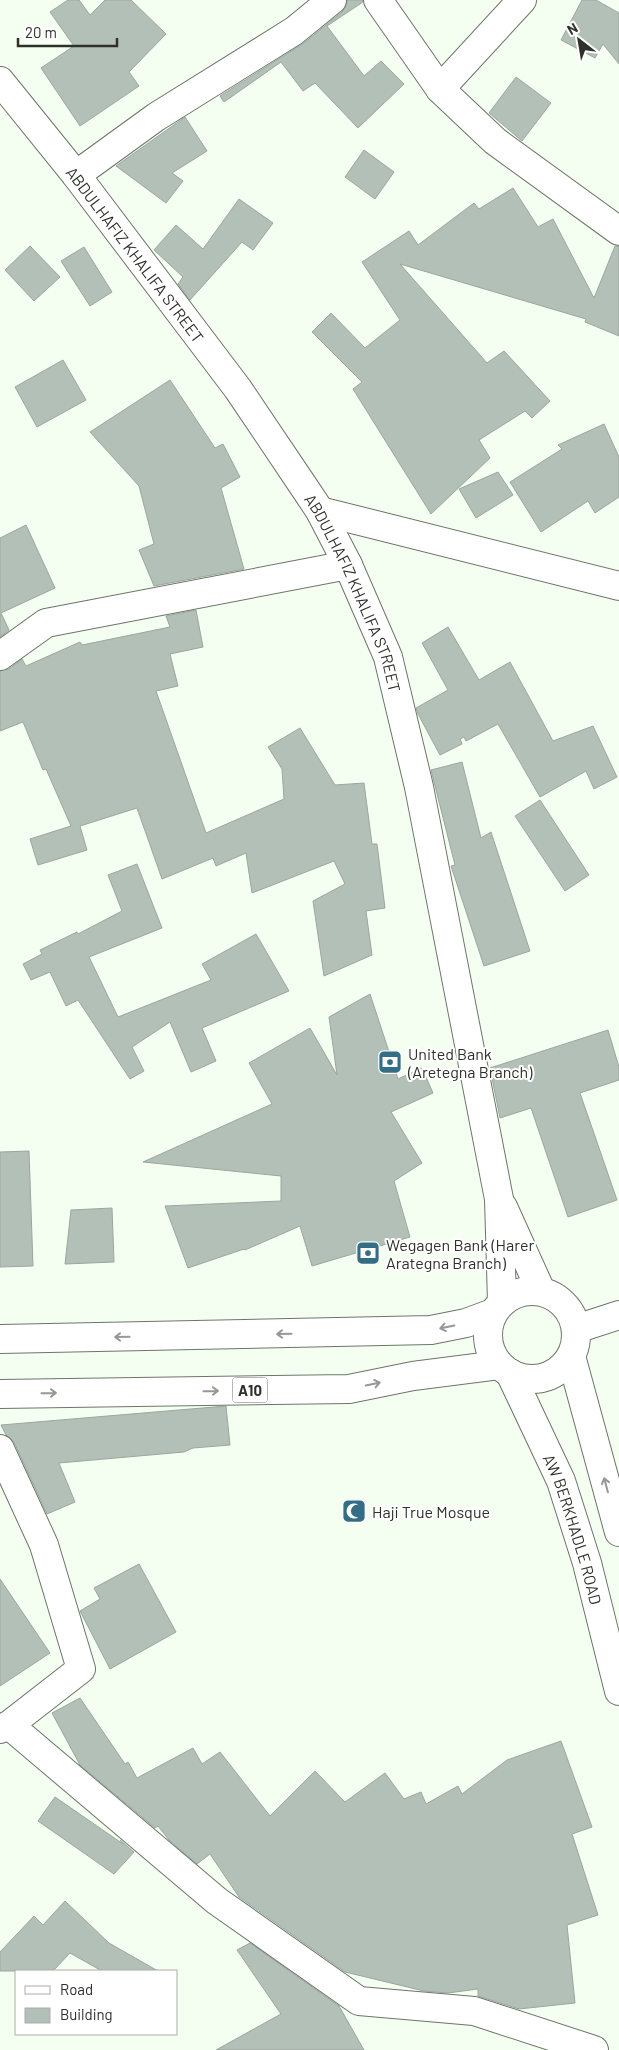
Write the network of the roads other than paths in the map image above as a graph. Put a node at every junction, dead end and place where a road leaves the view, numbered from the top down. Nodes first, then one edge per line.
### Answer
1 (332, 0) edge
2 (378, 0) edge
3 (522, 0) edge
4 (0, 80) edge
5 (440, 89) junction
6 (76, 175) junction
7 (619, 232) edge
8 (320, 511) junction
9 (348, 565) junction
10 (619, 586) edge
11 (0, 656) edge
12 (499, 1199) junction
13 (541, 1291) junction
14 (497, 1307) junction
15 (619, 1315) edge
16 (576, 1329) junction
17 (0, 1339) edge
18 (571, 1356) junction
19 (504, 1369) junction
20 (0, 1394) edge
21 (0, 1450) edge
22 (619, 1532) edge
23 (618, 1684) edge
24 (4, 1727) edge
25 (594, 2050) edge

1 - 6 main road
2 - 5 main road
3 - 5 main road
4 - 6 main road, ABDULHAFIZ KHALIFA STREET
5 - 7 main road
6 - 8 main road, ABDULHAFIZ KHALIFA STREET
8 - 9 main road, ABDULHAFIZ KHALIFA STREET
8 - 10 main road
9 - 11 main road
9 - 12 main road, ABDULHAFIZ KHALIFA STREET
12 - 13 main road
12 - 14 main road
13 - 14 main road
13 - 16 main road
14 -> 17 main road
14 - 19 main road
15 - 16 main road
16 - 18 main road
18 - 19 main road
22 -> 18 main road
20 -> 19 main road, A10
19 - 23 main road, AW BERKHADLE ROAD
21 - 24 main road
24 - 25 main road

